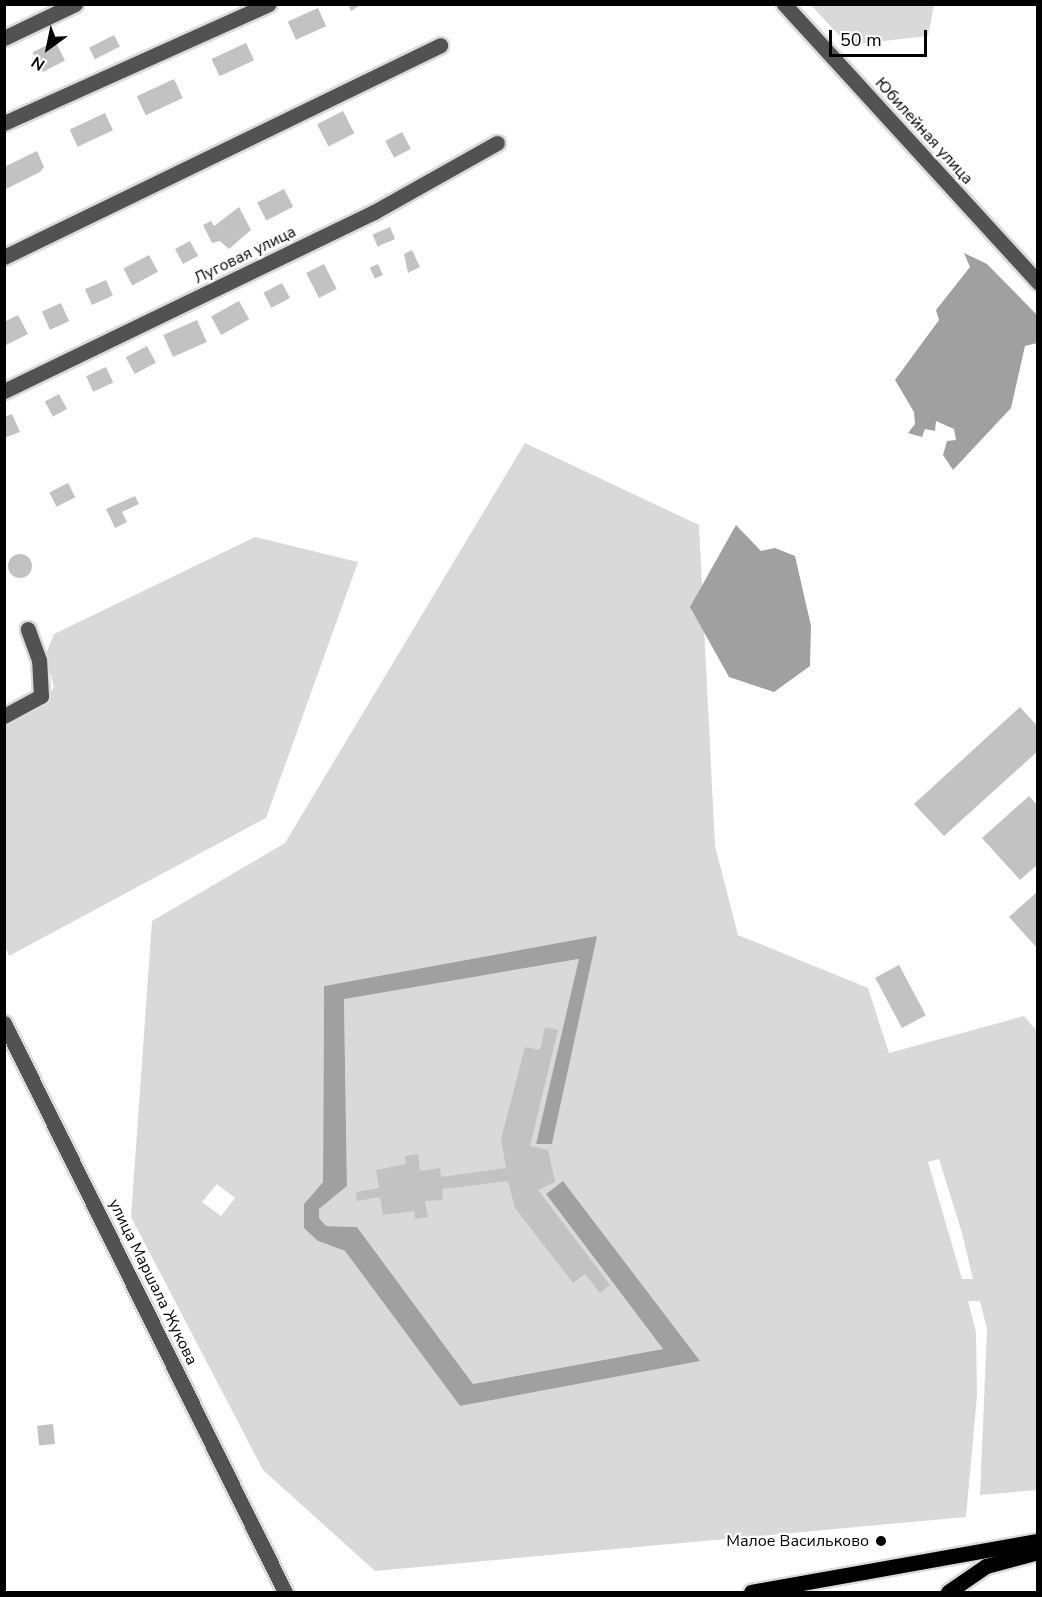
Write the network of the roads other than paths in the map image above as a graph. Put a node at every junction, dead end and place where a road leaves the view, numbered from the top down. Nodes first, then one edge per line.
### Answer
1 (75, 4) edge
2 (269, 4) edge
3 (784, 4) edge
4 (4, 38) edge
5 (440, 45) dead end
6 (4, 123) edge
7 (497, 143) dead end
8 (4, 257) edge
9 (1038, 282) edge
10 (4, 391) edge
11 (28, 629) dead end
12 (4, 716) edge
13 (4, 1023) edge
14 (1038, 1541) edge
15 (1038, 1552) edge
16 (267, 1558) junction
17 (273, 1593) edge
18 (285, 1593) edge
19 (751, 1593) edge
20 (948, 1593) edge

1 - 4 street
2 - 6 street
3 - 9 street, Юбилейная улица
5 - 8 street
7 - 10 street, Луговая улица
11 - 12 street
13 - 16 street, улица Маршала Жукова
14 - 19 main road
15 - 20 main road
16 - 17 street, улица Маршала Жукова
16 - 18 street, улица Маршала Жукова

